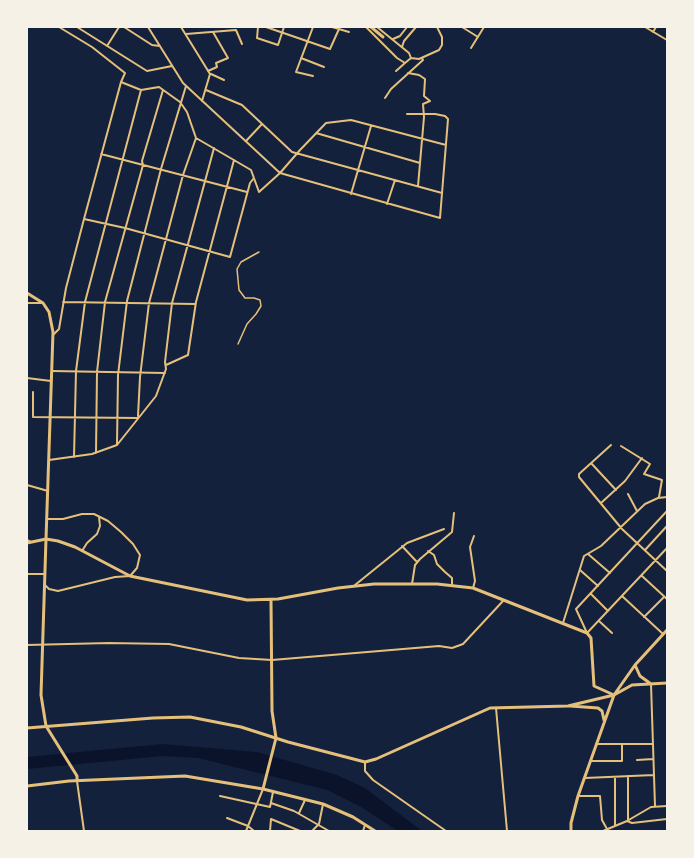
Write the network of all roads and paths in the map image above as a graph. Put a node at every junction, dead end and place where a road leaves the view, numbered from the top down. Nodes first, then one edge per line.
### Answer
1 (59, 27) edge
2 (77, 27) edge
3 (119, 27) edge
4 (124, 27) edge
5 (148, 27) edge
6 (181, 27) edge
7 (258, 27) edge
8 (266, 27) edge
9 (284, 27) edge
10 (313, 27) edge
11 (332, 27) edge
12 (366, 27) edge
13 (371, 27) edge
14 (377, 27) edge
15 (407, 27) edge
16 (416, 27) edge
17 (437, 27) edge
18 (462, 27) edge
19 (484, 27) edge
20 (645, 27) edge
21 (656, 27) edge
22 (339, 29) junction
23 (213, 32) junction
24 (349, 32) dead end
25 (653, 32) junction
26 (282, 33) junction
27 (186, 34) junction
28 (383, 37) dead end
29 (478, 37) junction
30 (393, 39) junction
31 (667, 40) edge
32 (307, 41) junction
33 (242, 44) dead end
34 (107, 46) junction
35 (160, 46) junction
36 (402, 47) junction
37 (471, 48) dead end
38 (301, 58) junction
39 (411, 58) junction
40 (422, 58) junction
41 (405, 63) junction
42 (172, 66) junction
43 (324, 67) dead end
44 (208, 71) junction
45 (396, 71) dead end
46 (408, 73) junction
47 (210, 74) junction
48 (312, 76) dead end
49 (224, 80) dead end
50 (121, 82) junction
51 (186, 86) junction
52 (141, 90) junction
53 (163, 90) junction
54 (206, 90) junction
55 (385, 98) dead end
56 (202, 101) junction
57 (180, 102) junction
58 (423, 113) junction
59 (407, 114) dead end
60 (262, 124) junction
61 (371, 126) junction
62 (316, 134) junction
63 (196, 138) junction
64 (422, 140) junction
65 (246, 141) junction
66 (446, 145) junction
67 (364, 147) junction
68 (214, 148) junction
69 (101, 154) junction
70 (296, 154) junction
71 (123, 159) junction
72 (234, 160) junction
73 (420, 163) junction
74 (143, 165) junction
75 (161, 169) junction
76 (358, 170) junction
77 (280, 173) junction
78 (183, 175) junction
79 (254, 178) junction
80 (395, 180) junction
81 (204, 181) junction
82 (226, 186) junction
83 (418, 186) junction
84 (247, 192) junction
85 (442, 193) junction
86 (351, 194) junction
87 (387, 204) junction
88 (84, 219) junction
89 (106, 223) junction
90 (126, 228) junction
91 (144, 233) junction
92 (167, 240) junction
93 (187, 245) junction
94 (209, 251) junction
95 (259, 252) dead end
96 (27, 294) edge
97 (63, 302) junction
98 (85, 302) junction
99 (105, 302) junction
100 (27, 303) edge
101 (43, 303) junction
102 (128, 303) junction
103 (149, 303) junction
104 (172, 303) junction
105 (195, 304) junction
106 (52, 335) junction
107 (238, 344) dead end
108 (166, 365) junction
109 (51, 371) junction
110 (76, 372) junction
111 (97, 372) junction
112 (119, 372) junction
113 (141, 372) junction
114 (165, 373) junction
115 (27, 378) edge
116 (51, 381) junction
117 (33, 392) dead end
118 (49, 418) junction
119 (75, 418) junction
120 (96, 418) junction
121 (118, 418) junction
122 (138, 418) junction
123 (117, 445) junction
124 (611, 445) dead end
125 (621, 446) dead end
126 (96, 453) junction
127 (74, 457) junction
128 (642, 458) junction
129 (49, 460) junction
130 (591, 463) junction
131 (27, 485) edge
132 (616, 490) junction
133 (48, 491) junction
134 (628, 494) dead end
135 (659, 497) junction
136 (667, 497) edge
137 (601, 503) junction
138 (637, 511) junction
139 (667, 511) edge
140 (454, 513) dead end
141 (100, 517) junction
142 (47, 519) junction
143 (667, 526) edge
144 (621, 527) junction
145 (444, 529) dead end
146 (474, 536) dead end
147 (46, 539) junction
148 (27, 540) edge
149 (29, 543) edge
150 (637, 544) junction
151 (402, 546) junction
152 (667, 548) edge
153 (644, 550) junction
154 (81, 551) junction
155 (428, 551) junction
156 (588, 553) junction
157 (655, 560) junction
158 (417, 562) junction
159 (580, 570) junction
160 (667, 571) edge
161 (610, 573) junction
162 (27, 574) edge
163 (45, 574) junction
164 (641, 575) junction
165 (130, 576) junction
166 (412, 584) junction
167 (44, 585) junction
168 (452, 585) junction
169 (354, 586) junction
170 (598, 586) junction
171 (473, 588) junction
172 (591, 594) junction
173 (622, 596) junction
174 (664, 597) junction
175 (272, 600) junction
176 (504, 600) junction
177 (667, 600) edge
178 (608, 611) junction
179 (644, 617) junction
180 (599, 621) junction
181 (563, 623) junction
182 (667, 630) edge
183 (587, 633) junction
184 (612, 633) dead end
185 (663, 634) junction
186 (27, 645) edge
187 (43, 645) junction
188 (272, 660) junction
189 (635, 665) junction
190 (667, 683) edge
191 (651, 684) junction
192 (614, 694) junction
193 (568, 706) junction
194 (496, 708) junction
195 (604, 720) junction
196 (46, 726) junction
197 (27, 728) edge
198 (276, 738) junction
199 (596, 744) junction
200 (622, 744) junction
201 (653, 744) junction
202 (637, 760) dead end
203 (653, 760) junction
204 (590, 761) junction
205 (365, 762) junction
206 (654, 775) junction
207 (628, 776) junction
208 (615, 777) junction
209 (584, 778) junction
210 (77, 780) junction
211 (27, 786) edge
212 (263, 789) junction
213 (273, 792) junction
214 (220, 796) dead end
215 (578, 796) junction
216 (305, 800) junction
217 (270, 803) junction
218 (257, 804) junction
219 (323, 804) junction
220 (655, 806) junction
221 (667, 806) edge
222 (298, 814) junction
223 (227, 818) dead end
224 (667, 820) edge
225 (628, 821) junction
226 (319, 824) junction
227 (365, 824) junction
228 (615, 825) junction
229 (248, 826) junction
230 (607, 829) junction
231 (84, 831) edge
232 (246, 831) edge
233 (254, 831) edge
234 (270, 831) edge
235 (300, 831) edge
236 (312, 831) edge
237 (329, 831) edge
238 (363, 831) edge
239 (375, 831) edge
240 (446, 831) edge
241 (507, 831) edge
242 (571, 831) edge
243 (603, 831) edge

1 - 50 street
2 - 34 street
3 - 34 street
4 - 35 street
5 - 35 street
6 - 27 street
7 - 26 street
8 - 26 street
9 - 26 street
10 - 32 street
11 - 22 street
12 - 41 street
13 - 28 street
14 - 30 street
15 - 30 street
16 - 36 street
17 - 40 street
18 - 29 street
19 - 29 street
20 - 25 street
21 - 25 street
22 - 24 street
22 - 32 street
23 - 27 street
23 - 33 street
23 - 44 street
25 - 31 street
26 - 32 street
27 - 44 street
29 - 37 street
30 - 36 street
32 - 38 street
34 - 42 street
35 - 42 street
36 - 39 street
38 - 43 street
38 - 48 street
39 - 40 street
39 - 41 street
40 - 46 street
41 - 45 street
42 - 51 street
44 - 47 street
46 - 55 street
46 - 58 street
47 - 49 street
47 - 54 street
50 - 52 street
50 - 69 street
51 - 56 street
51 - 57 street
52 - 53 street
52 - 71 street
53 - 57 street
53 - 74 street
54 - 56 street
54 - 60 street
56 - 65 street
57 - 63 street
57 - 75 street
58 - 59 street
58 - 64 street
58 - 66 street
60 - 65 street
60 - 70 street
61 - 62 street
61 - 64 street
61 - 67 street
62 - 67 street
62 - 70 street
63 - 68 street
63 - 78 street
64 - 66 street
64 - 73 street
65 - 77 street
66 - 85 street
67 - 73 street
67 - 76 street
68 - 72 street
68 - 81 street
69 - 71 street
69 - 88 street
70 - 76 street
70 - 77 street
71 - 74 street
71 - 89 street
72 - 79 street
72 - 82 street
73 - 83 street
74 - 75 street
74 - 90 street
75 - 78 street
75 - 91 street
76 - 80 street
76 - 86 street
77 - 79 street
77 - 86 street
78 - 81 street
78 - 92 street
79 - 84 street
80 - 83 street
80 - 87 street
81 - 82 street
81 - 93 street
82 - 84 street
82 - 94 street
83 - 85 street
84 - 94 street
85 - 87 street
86 - 87 street
88 - 89 street
88 - 97 street
89 - 90 street
89 - 98 street
90 - 91 street
90 - 99 street
91 - 92 street
91 - 102 street
92 - 93 street
92 - 103 street
93 - 94 street
93 - 104 street
94 - 105 street
95 - 107 street
96 - 101 street
97 - 98 street
97 - 106 street
98 - 99 street
98 - 110 street
99 - 102 street
99 - 111 street
100 - 101 street
101 - 106 street
102 - 103 street
102 - 112 street
103 - 104 street
103 - 113 street
104 - 105 street
104 - 108 street
105 - 108 street
106 - 109 street
108 - 114 street
109 - 110 street
109 - 116 street
110 - 111 street
110 - 119 street
111 - 112 street
111 - 120 street
112 - 113 street
112 - 121 street
113 - 114 street
113 - 122 street
114 - 122 street
115 - 116 street
116 - 118 street
117 - 118 street
118 - 119 street
118 - 129 street
119 - 120 street
119 - 127 street
120 - 121 street
120 - 126 street
121 - 122 street
121 - 123 street
122 - 123 street
123 - 126 street
124 - 130 street
125 - 128 street
126 - 127 street
127 - 129 street
128 - 132 street
128 - 135 street
129 - 133 street
130 - 132 street
130 - 137 street
131 - 133 street
132 - 137 street
133 - 142 street
134 - 138 street
135 - 136 street
135 - 138 street
137 - 144 street
138 - 144 street
139 - 150 street
140 - 155 street
141 - 142 street
141 - 154 street
141 - 165 street
142 - 147 street
143 - 153 street
144 - 150 street
144 - 156 street
145 - 151 street
146 - 171 street
147 - 149 street
147 - 154 street
147 - 163 street
148 - 149 street
150 - 153 street
150 - 161 street
151 - 158 street
151 - 169 street
152 - 157 street
153 - 157 street
154 - 165 street
155 - 158 street
155 - 168 street
156 - 159 street
156 - 161 street
157 - 160 street
157 - 164 street
158 - 166 street
159 - 170 street
159 - 181 street
161 - 170 street
162 - 163 street
163 - 167 street
164 - 173 street
164 - 174 street
165 - 167 street
165 - 175 street
166 - 168 street
166 - 169 street
167 - 187 street
168 - 171 street
169 - 175 street
170 - 172 street
171 - 176 street
172 - 178 street
172 - 183 street
173 - 178 street
173 - 179 street
174 - 177 street
174 - 179 street
175 - 188 street
176 - 181 street
176 - 188 street
178 - 180 street
179 - 185 street
180 - 183 street
180 - 184 street
181 - 183 street
182 - 185 street
183 - 192 street
185 - 189 street
186 - 187 street
187 - 188 street
187 - 196 street
188 - 198 street
189 - 191 street
189 - 192 street
190 - 191 street
191 - 192 street
191 - 201 street
192 - 193 street
192 - 195 street
193 - 194 street
193 - 195 street
194 - 205 street
194 - 241 street
195 - 199 street
196 - 197 street
196 - 198 street
196 - 210 street
198 - 205 street
198 - 212 street
199 - 200 street
199 - 204 street
200 - 201 street
200 - 204 street
201 - 203 street
202 - 203 street
203 - 206 street
204 - 209 street
205 - 240 street
206 - 207 street
206 - 220 street
207 - 208 street
207 - 225 street
208 - 209 street
208 - 228 street
209 - 215 street
210 - 211 street
210 - 212 street
210 - 231 street
212 - 213 street
212 - 218 street
213 - 216 street
213 - 217 street
214 - 218 street
215 - 230 street
215 - 242 street
216 - 219 street
216 - 222 street
217 - 218 street
217 - 222 street
218 - 229 street
219 - 226 street
219 - 227 street
220 - 221 street
220 - 225 street
222 - 226 street
223 - 229 street
224 - 225 street
225 - 228 street
226 - 236 street
226 - 237 street
227 - 238 street
227 - 239 street
228 - 230 street
229 - 232 street
229 - 233 street
230 - 243 street
234 - 235 street

